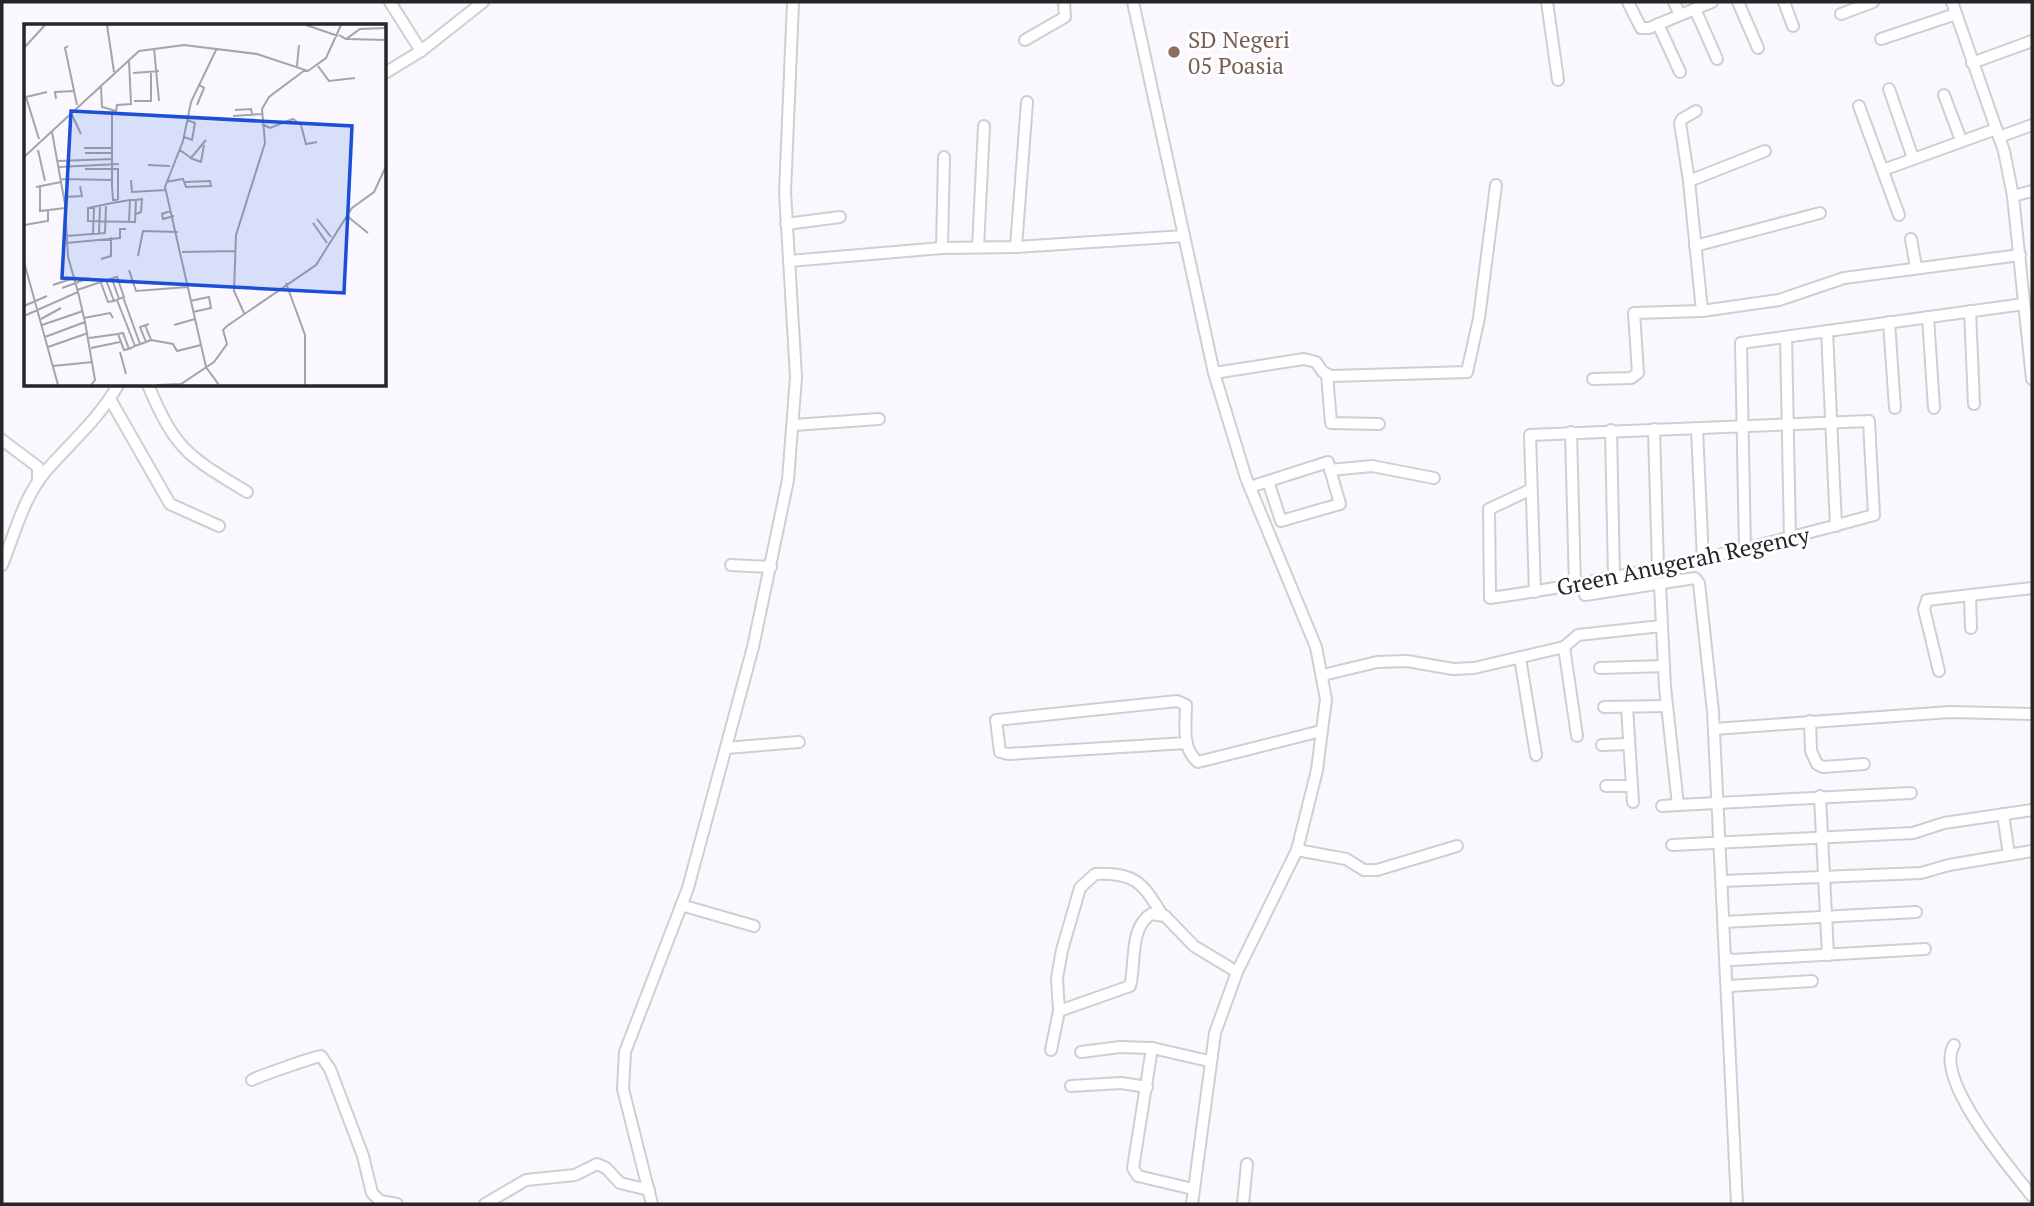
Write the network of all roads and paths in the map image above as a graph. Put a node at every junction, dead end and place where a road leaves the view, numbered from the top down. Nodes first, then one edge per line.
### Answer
1 (390, 2) edge
2 (483, 2) edge
3 (793, 2) edge
4 (1064, 2) edge
5 (1133, 2) edge
6 (1547, 2) edge
7 (1628, 2) edge
8 (1674, 2) edge
9 (1712, 2) edge
10 (1738, 2) edge
11 (1784, 2) edge
12 (1874, 2) edge
13 (1955, 5) edge
14 (1695, 9) junction
15 (1841, 14) dead end
16 (1679, 15) junction
17 (1658, 24) junction
18 (1793, 26) dead end
19 (1881, 39) dead end
20 (1025, 40) dead end
21 (2032, 41) edge
22 (1758, 48) dead end
23 (421, 51) junction
24 (1717, 59) dead end
25 (1972, 63) junction
26 (387, 72) edge
27 (1680, 72) dead end
28 (1558, 80) dead end
29 (1889, 89) dead end
30 (1944, 95) dead end
31 (1027, 103) dead end
32 (1859, 106) dead end
33 (1696, 111) dead end
34 (2032, 125) edge
35 (984, 126) dead end
36 (1997, 133) junction
37 (1961, 140) junction
38 (1765, 152) dead end
39 (944, 157) dead end
40 (1913, 158) junction
41 (1883, 170) junction
42 (1689, 181) junction
43 (1496, 186) dead end
44 (2032, 191) edge
45 (2012, 196) junction
46 (1820, 213) dead end
47 (1899, 215) dead end
48 (841, 218) dead end
49 (786, 224) junction
50 (1184, 236) junction
51 (1911, 239) dead end
52 (1695, 246) junction
53 (978, 247) junction
54 (1016, 247) junction
55 (942, 248) junction
56 (2020, 255) junction
57 (789, 261) junction
58 (1916, 267) junction
59 (2024, 304) junction
60 (1702, 311) junction
61 (1970, 311) junction
62 (1928, 317) junction
63 (1889, 323) junction
64 (1827, 331) junction
65 (1786, 337) junction
66 (2030, 344) edge
67 (1214, 373) junction
68 (1327, 374) junction
69 (2032, 377) edge
70 (1593, 379) dead end
71 (117, 387) edge
72 (149, 387) edge
73 (110, 399) junction
74 (1974, 404) dead end
75 (1895, 408) dead end
76 (1934, 408) dead end
77 (879, 419) dead end
78 (1379, 424) dead end
79 (1831, 424) junction
80 (794, 425) junction
81 (1788, 426) junction
82 (1745, 428) junction
83 (1654, 429) junction
84 (1697, 429) junction
85 (1611, 430) junction
86 (1572, 432) junction
87 (2, 440) edge
88 (1329, 470) junction
89 (1434, 478) dead end
90 (1268, 481) junction
91 (38, 482) junction
92 (1250, 487) junction
93 (1530, 490) junction
94 (247, 492) dead end
95 (219, 526) dead end
96 (1836, 526) junction
97 (1790, 540) junction
98 (1745, 550) junction
99 (4, 551) edge
100 (1703, 560) junction
101 (2, 565) edge
102 (731, 565) dead end
103 (771, 567) junction
104 (1658, 569) junction
105 (1614, 578) junction
106 (1660, 584) junction
107 (1575, 586) junction
108 (2032, 588) edge
109 (1535, 592) junction
110 (1585, 595) dead end
111 (1970, 596) junction
112 (1661, 626) junction
113 (1971, 628) dead end
114 (1564, 647) junction
115 (1520, 658) junction
116 (1664, 666) junction
117 (1600, 668) dead end
118 (1939, 671) dead end
119 (1323, 675) junction
120 (1667, 706) junction
121 (1604, 707) dead end
122 (1627, 707) junction
123 (2032, 714) edge
124 (1810, 721) junction
125 (1714, 729) junction
126 (1321, 731) junction
127 (1577, 736) dead end
128 (799, 742) dead end
129 (1186, 743) junction
130 (1629, 744) junction
131 (1602, 745) dead end
132 (726, 748) junction
133 (1536, 755) dead end
134 (1864, 764) dead end
135 (1606, 786) dead end
136 (1632, 786) junction
137 (1911, 793) dead end
138 (1820, 796) junction
139 (1633, 802) dead end
140 (1716, 803) junction
141 (1678, 805) junction
142 (1662, 806) dead end
143 (2032, 810) edge
144 (2003, 814) junction
145 (1822, 837) junction
146 (1719, 843) junction
147 (1672, 845) dead end
148 (1457, 846) dead end
149 (1297, 850) junction
150 (2032, 852) edge
151 (2009, 855) junction
152 (1824, 878) junction
153 (1722, 881) junction
154 (681, 905) junction
155 (1916, 912) dead end
156 (1161, 914) junction
157 (1826, 917) junction
158 (1724, 922) junction
159 (754, 926) dead end
160 (1925, 949) dead end
161 (1828, 955) junction
162 (1727, 958) junction
163 (1237, 972) junction
164 (1812, 981) dead end
165 (1728, 986) junction
166 (1059, 1010) junction
167 (1954, 1045) dead end
168 (1152, 1048) junction
169 (1051, 1050) dead end
170 (1081, 1052) dead end
171 (1209, 1061) junction
172 (252, 1080) dead end
173 (1071, 1086) dead end
174 (1147, 1087) junction
175 (1247, 1164) dead end
176 (1193, 1189) junction
177 (649, 1190) junction
178 (2032, 1196) edge
179 (1194, 1203) edge
180 (397, 1204) edge
181 (485, 1204) edge
182 (652, 1204) edge
183 (1243, 1204) edge
184 (1737, 1204) edge

1 - 23 street
2 - 23 street
3 - 49 street
4 - 20 street
5 - 50 street
6 - 28 street
7 - 17 street
8 - 16 street
9 - 14 street
10 - 22 street
11 - 18 street
12 - 15 street
13 - 19 street
13 - 25 street
14 - 16 street
14 - 24 street
16 - 17 street
17 - 27 street
21 - 25 street
23 - 26 street
25 - 36 street
29 - 40 street
30 - 37 street
31 - 54 street
32 - 41 street
33 - 42 street
34 - 36 street
35 - 53 street
36 - 37 street
36 - 45 street
37 - 40 street
38 - 42 street
39 - 55 street
40 - 41 street
41 - 47 street
42 - 52 street
43 - 68 street
44 - 45 street
45 - 56 street
46 - 52 street
48 - 49 street
49 - 57 street
50 - 54 street
50 - 67 street
51 - 58 street
52 - 60 street
53 - 54 street
53 - 55 street
55 - 57 street
56 - 58 street
56 - 59 street
57 - 80 street
58 - 60 street
59 - 61 street
59 - 66 street
60 - 70 street
61 - 62 street
61 - 74 street
62 - 63 street
62 - 76 street
63 - 64 street
63 - 75 street
64 - 65 street
64 - 79 street
65 - 81 street
65 - 82 street
66 - 69 street
67 - 68 street
67 - 92 street
68 - 78 street
71 - 73 street
72 - 94 street
73 - 91 street
73 - 95 street
77 - 80 street
79 - 81 street
79 - 96 street
79 - 96 street, Green Anugerah Regency
80 - 103 street
81 - 82 street
81 - 97 street
82 - 84 street
82 - 98 street
83 - 84 street
83 - 85 street
83 - 104 street
84 - 100 street
85 - 86 street
85 - 105 street
86 - 93 street
86 - 107 street
87 - 91 street
88 - 89 street
88 - 90 street
88 - 90 street
90 - 92 street
91 - 99 street
92 - 119 street
93 - 109 street
93 - 109 street, Green Anugerah Regency
96 - 97 street, Green Anugerah Regency
97 - 98 street, Green Anugerah Regency
98 - 100 street, Green Anugerah Regency
99 - 101 street
100 - 104 street, Green Anugerah Regency
102 - 103 street
103 - 132 street
104 - 105 street, Green Anugerah Regency
105 - 107 street, Green Anugerah Regency
106 - 110 street
106 - 112 street
106 - 125 street
107 - 109 street, Green Anugerah Regency
108 - 111 street
111 - 113 street
111 - 118 street
112 - 114 street
112 - 116 street
114 - 115 street
114 - 127 street
115 - 119 street
115 - 133 street
116 - 117 street
116 - 120 street
119 - 126 street
120 - 122 street
120 - 141 street
121 - 122 street
122 - 130 street
123 - 124 street
124 - 125 street
124 - 134 street
125 - 140 street
126 - 129 street
126 - 149 street
128 - 132 street
129 - 129 street
130 - 131 street
130 - 136 street
132 - 154 street
135 - 136 street
136 - 139 street
137 - 138 street
138 - 140 street
138 - 145 street
140 - 141 street
140 - 146 street
141 - 142 street
143 - 144 street
144 - 145 street
144 - 151 street
145 - 146 street
145 - 152 street
146 - 147 street
146 - 153 street
148 - 149 street
149 - 163 street
150 - 151 street
151 - 152 street
152 - 153 street
152 - 157 street
153 - 158 street
154 - 159 street
154 - 177 street
155 - 157 street
156 - 163 street
156 - 166 street
156 - 166 street
157 - 158 street
157 - 161 street
158 - 162 street
160 - 161 street
161 - 162 street
162 - 165 street
163 - 171 street
164 - 165 street
165 - 184 street
166 - 169 street
167 - 178 street
168 - 170 street
168 - 171 street
168 - 174 street
171 - 176 street
172 - 180 street
173 - 174 street
174 - 176 street
175 - 183 street
176 - 179 street
177 - 181 street
177 - 182 street

